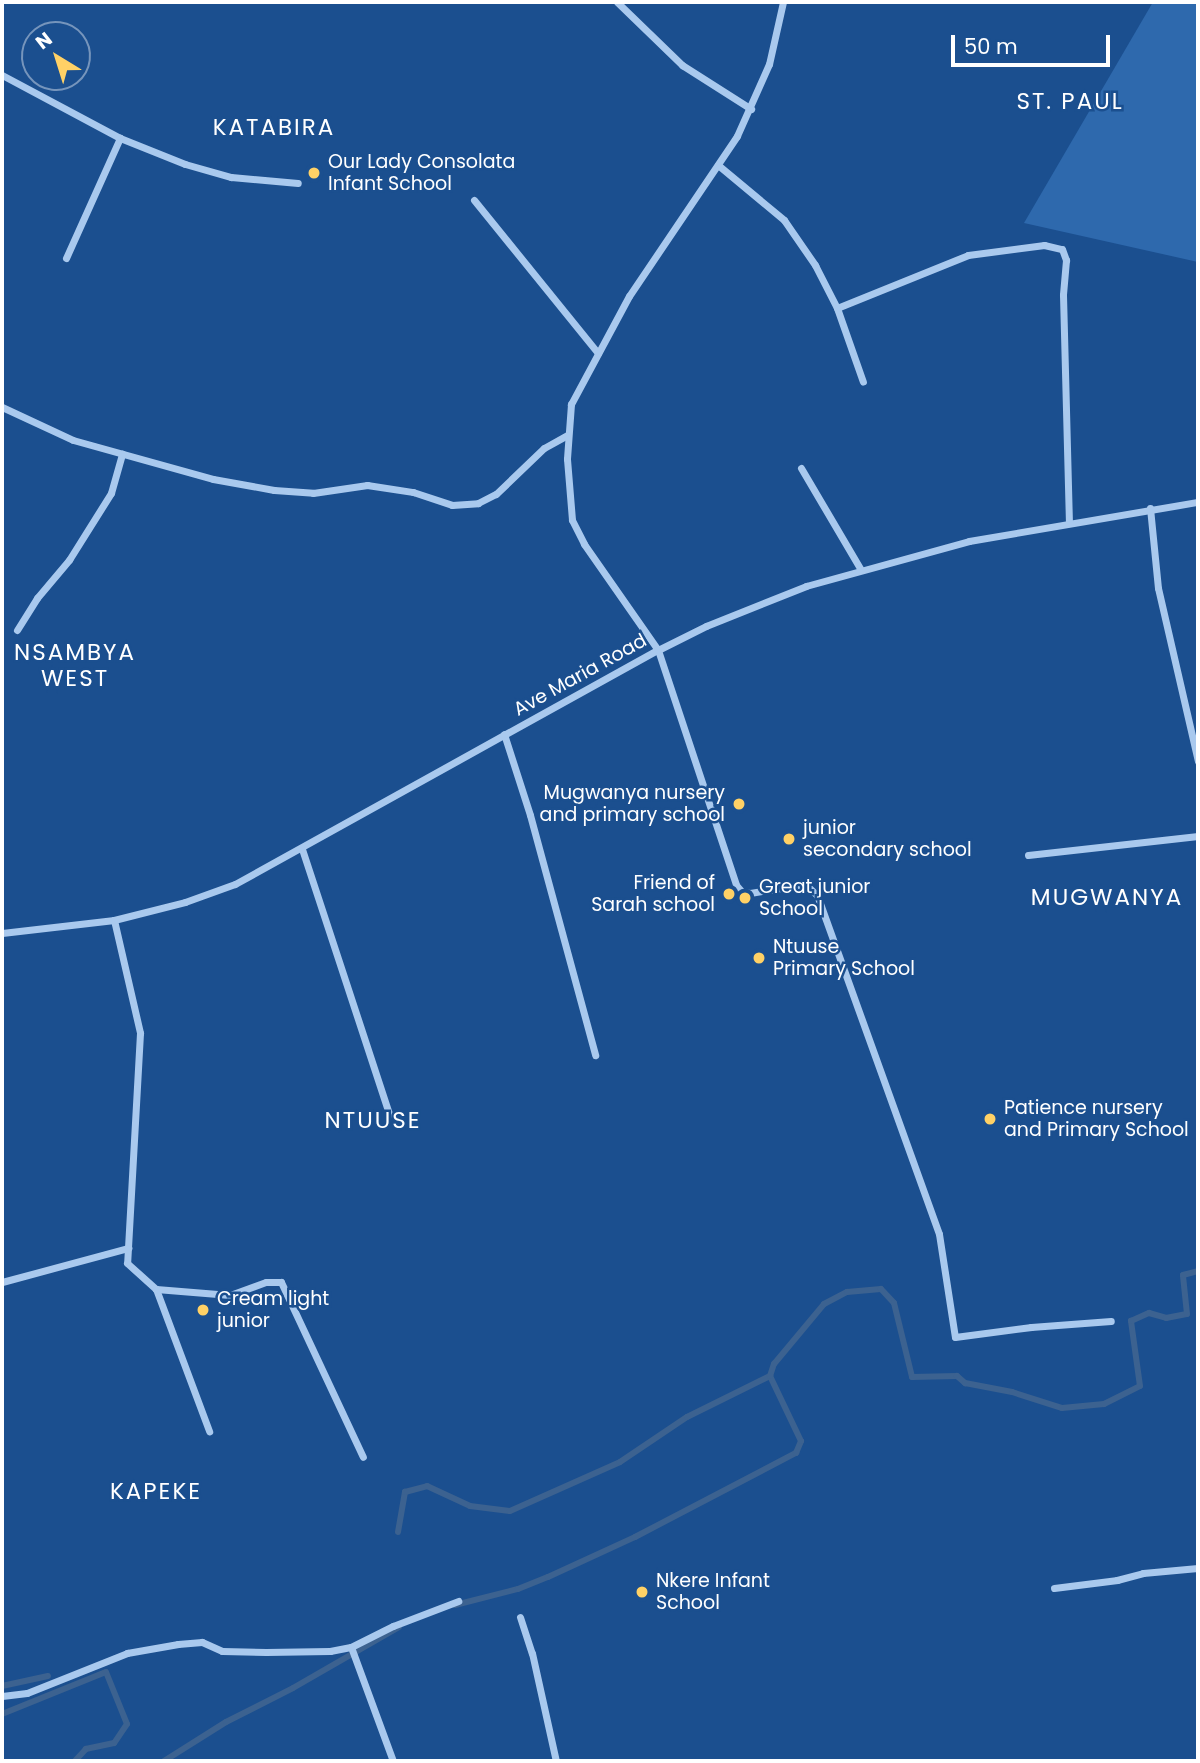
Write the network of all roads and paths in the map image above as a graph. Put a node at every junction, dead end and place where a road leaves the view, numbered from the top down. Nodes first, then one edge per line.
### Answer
1 (617, 2) edge
2 (783, 2) edge
3 (2, 75) edge
4 (751, 109) junction
5 (120, 138) junction
6 (718, 165) junction
7 (298, 183) dead end
8 (474, 200) dead end
9 (66, 258) dead end
10 (837, 308) junction
11 (598, 353) junction
12 (863, 382) dead end
13 (2, 407) edge
14 (567, 435) junction
15 (122, 454) junction
16 (802, 468) dead end
17 (1198, 502) edge
18 (1150, 508) junction
19 (1069, 522) junction
20 (860, 568) junction
21 (17, 630) dead end
22 (658, 650) junction
23 (505, 734) junction
24 (1198, 761) edge
25 (1198, 836) edge
26 (302, 849) junction
27 (1028, 855) dead end
28 (114, 920) junction
29 (2, 933) edge
30 (595, 1055) dead end
31 (389, 1114) dead end
32 (128, 1248) junction
33 (2, 1282) edge
34 (156, 1289) junction
35 (1111, 1321) dead end
36 (209, 1431) dead end
37 (363, 1457) dead end
38 (1198, 1568) edge
39 (1054, 1588) dead end
40 (458, 1601) dead end
41 (520, 1617) dead end
42 (351, 1647) junction
43 (2, 1696) edge
44 (393, 1761) edge
45 (556, 1761) edge

1 - 4 street
2 - 4 street
3 - 5 street
4 - 6 street
5 - 7 street
5 - 9 street
6 - 10 street
6 - 11 street
8 - 11 street
10 - 12 street
10 - 19 street
11 - 14 street
13 - 15 street
14 - 15 street
14 - 22 street
15 - 21 street
16 - 20 street
17 - 18 street, Ave Maria Road
18 - 19 street, Ave Maria Road
18 - 24 street
19 - 20 street, Ave Maria Road
20 - 22 street, Ave Maria Road
22 - 23 street, Ave Maria Road
22 - 35 street
23 - 26 street, Ave Maria Road
23 - 30 street
25 - 27 street
26 - 28 street, Ave Maria Road
26 - 31 street
28 - 29 street, Ave Maria Road
28 - 32 street
32 - 33 street
32 - 34 street
34 - 36 street
34 - 37 street
38 - 39 street
40 - 42 street
41 - 45 street
42 - 43 street
42 - 44 street

